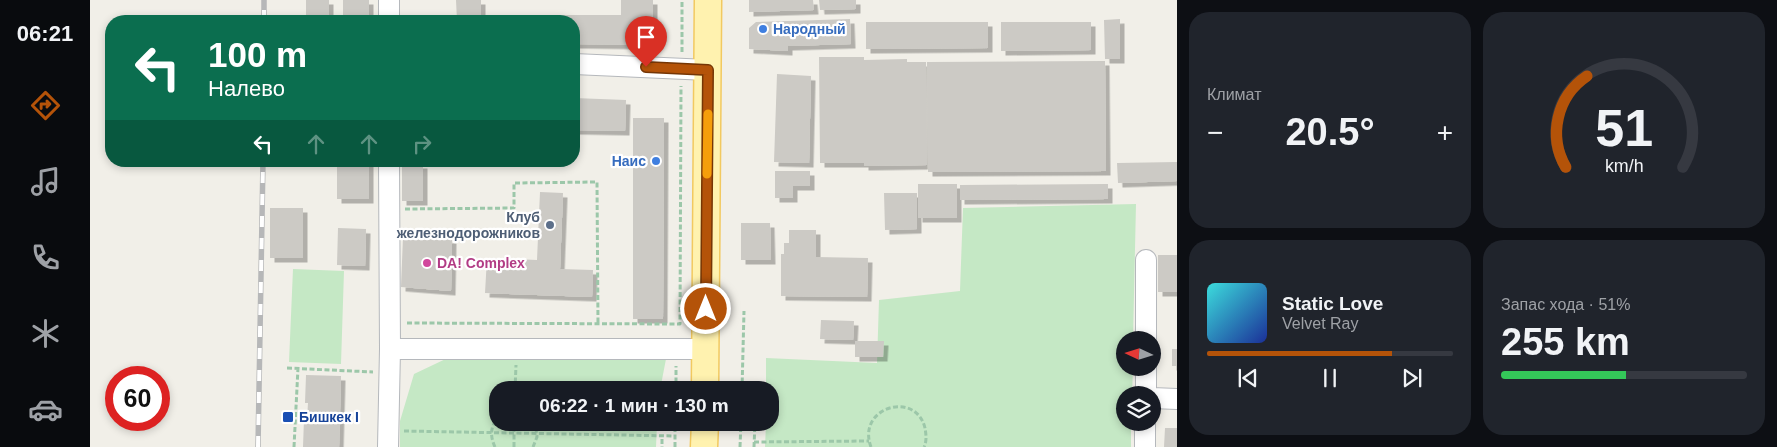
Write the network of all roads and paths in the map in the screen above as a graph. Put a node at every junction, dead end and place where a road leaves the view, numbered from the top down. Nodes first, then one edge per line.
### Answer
1 (389, 0) edge
2 (682, 0) edge
3 (708, 0) edge
4 (389, 15) edge
5 (580, 64) edge
6 (682, 68) junction
7 (708, 70) junction
8 (389, 167) edge
9 (389, 209) junction
10 (1146, 260) dead end
11 (744, 311) dead end
12 (598, 324) dead end
13 (680, 324) dead end
14 (1146, 331) edge
15 (390, 349) junction
16 (517, 349) junction
17 (706, 349) junction
18 (676, 365) dead end
19 (286, 368) dead end
20 (298, 368) junction
21 (346, 372) dead end
22 (515, 381) edge
23 (676, 381) edge
24 (705, 381) edge
25 (742, 381) edge
26 (1161, 398) edge
27 (1177, 399) edge
28 (675, 431) edge
29 (705, 431) edge
30 (741, 431) edge
31 (754, 431) edge
32 (1145, 431) edge
33 (491, 432) junction
34 (514, 433) junction
35 (537, 433) junction
36 (675, 436) junction
37 (389, 439) edge
38 (662, 439) dead end
39 (869, 441) junction
40 (754, 442) junction
41 (294, 447) edge
42 (495, 447) edge
43 (514, 447) edge
44 (533, 447) edge
45 (662, 447) edge
46 (675, 447) edge
47 (704, 447) edge
48 (740, 447) edge
49 (754, 447) edge
50 (871, 447) edge
51 (924, 447) edge
52 (1145, 447) edge

1 - 4 street
2 - 6 path
3 - 7 main road
5 - 6 street
6 - 7 street
6 - 13 path
7 - 17 main road
8 - 9 street
9 - 12 path
9 - 15 street
10 - 14 street
11 - 25 path
15 - 16 street
15 - 37 street
16 - 17 street
16 - 22 path
17 - 24 main road
18 - 23 path
19 - 20 path
20 - 21 path
20 - 41 path
26 - 27 street
28 - 36 path
29 - 47 main road
30 - 48 path
31 - 40 path
32 - 52 street
33 - 34 path
33 - 37 path
33 - 42 path
34 - 35 path
34 - 43 path
35 - 36 path
35 - 44 path
36 - 46 path
38 - 45 path
39 - 40 path
39 - 50 path
39 - 51 path
40 - 49 path

